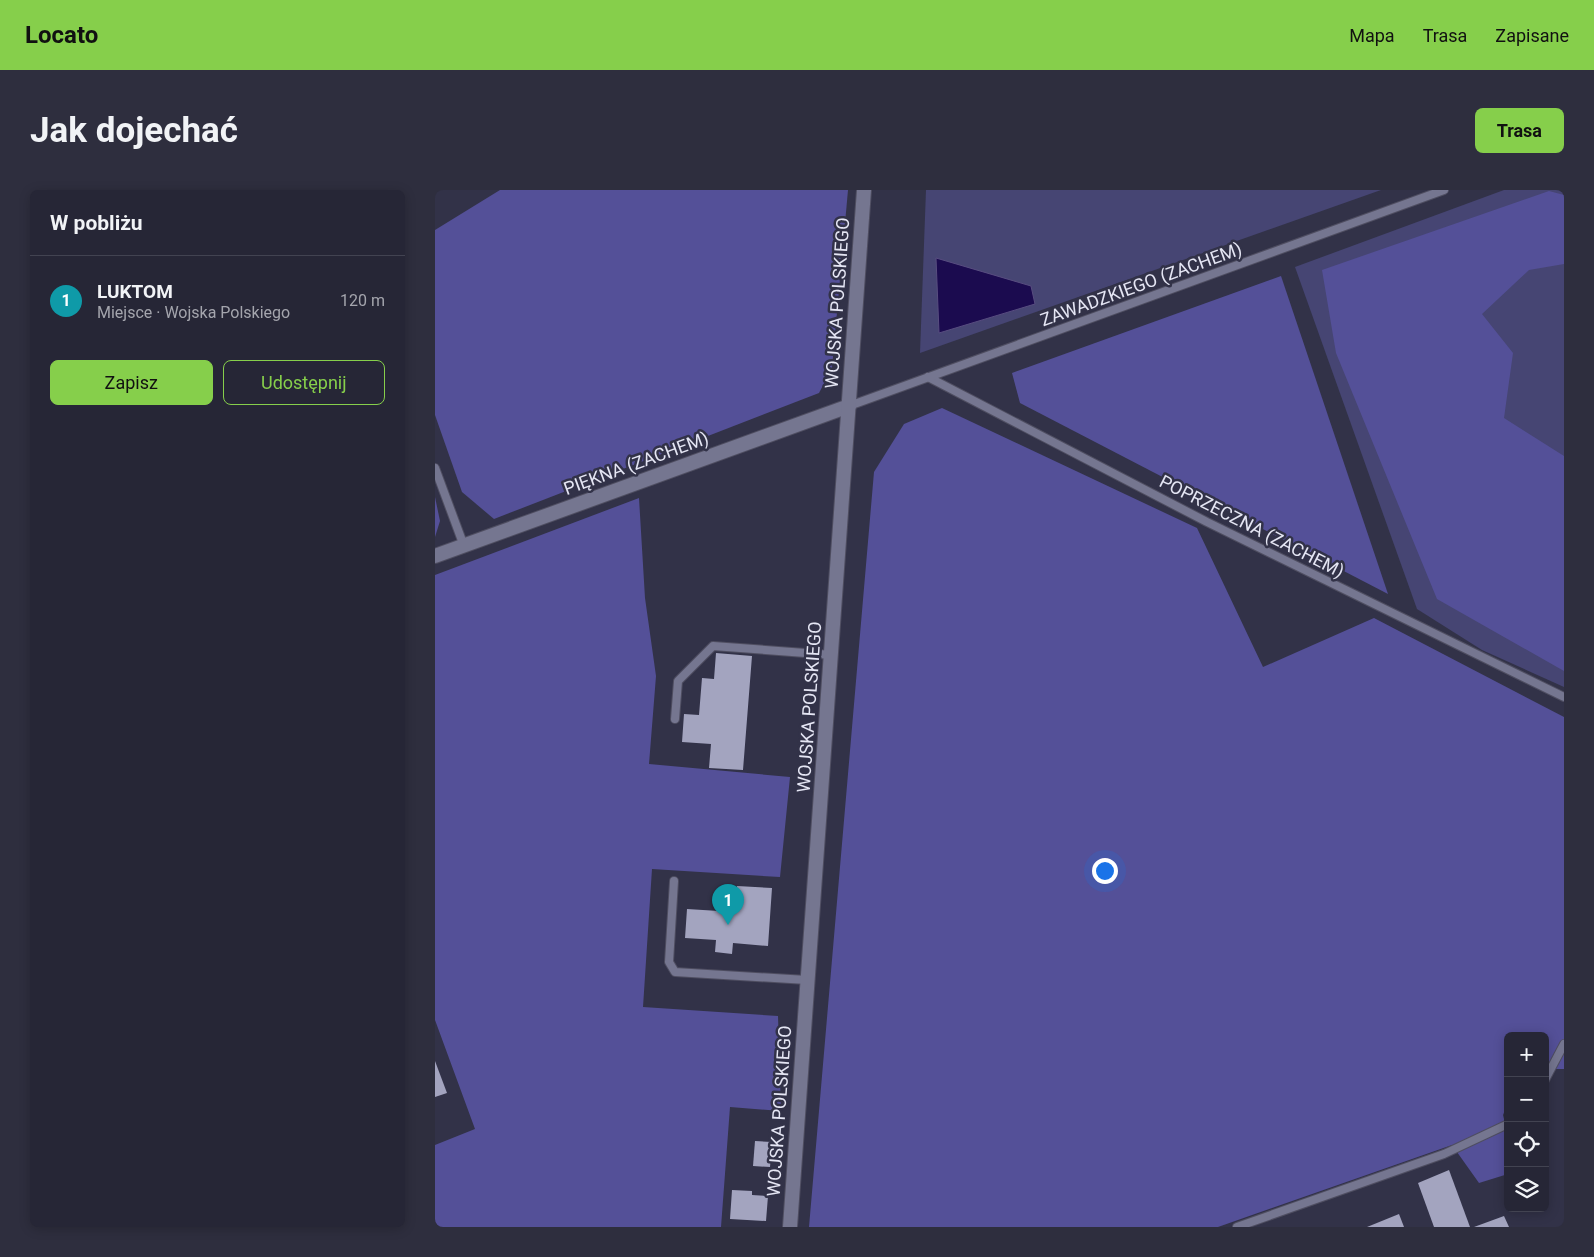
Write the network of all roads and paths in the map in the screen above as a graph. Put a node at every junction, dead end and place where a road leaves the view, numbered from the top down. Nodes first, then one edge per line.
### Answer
1 (864, 190) edge
2 (1444, 190) edge
3 (928, 377) junction
4 (849, 406) junction
5 (435, 468) edge
6 (463, 546) junction
7 (435, 556) edge
8 (832, 655) junction
9 (1564, 697) edge
10 (675, 719) dead end
11 (674, 881) dead end
12 (807, 980) junction
13 (1564, 1044) edge
14 (1547, 1077) edge
15 (1504, 1126) edge
16 (790, 1227) edge
17 (1237, 1227) edge

1 - 4 street, WOJSKA POLSKIEGO
2 - 3 lane, ZAWADZKIEGO (ZACHEM)
3 - 4 lane, ZAWADZKIEGO (ZACHEM)
3 - 9 lane, POPRZECZNA (ZACHEM)
4 - 6 street, PIĘKNA (ZACHEM)
4 - 8 street, WOJSKA POLSKIEGO
5 - 6 lane
6 - 7 street, PIĘKNA (ZACHEM)
8 - 10 lane
8 - 12 street, WOJSKA POLSKIEGO
11 - 12 lane
12 - 16 street, WOJSKA POLSKIEGO
13 - 14 lane
15 - 17 lane

